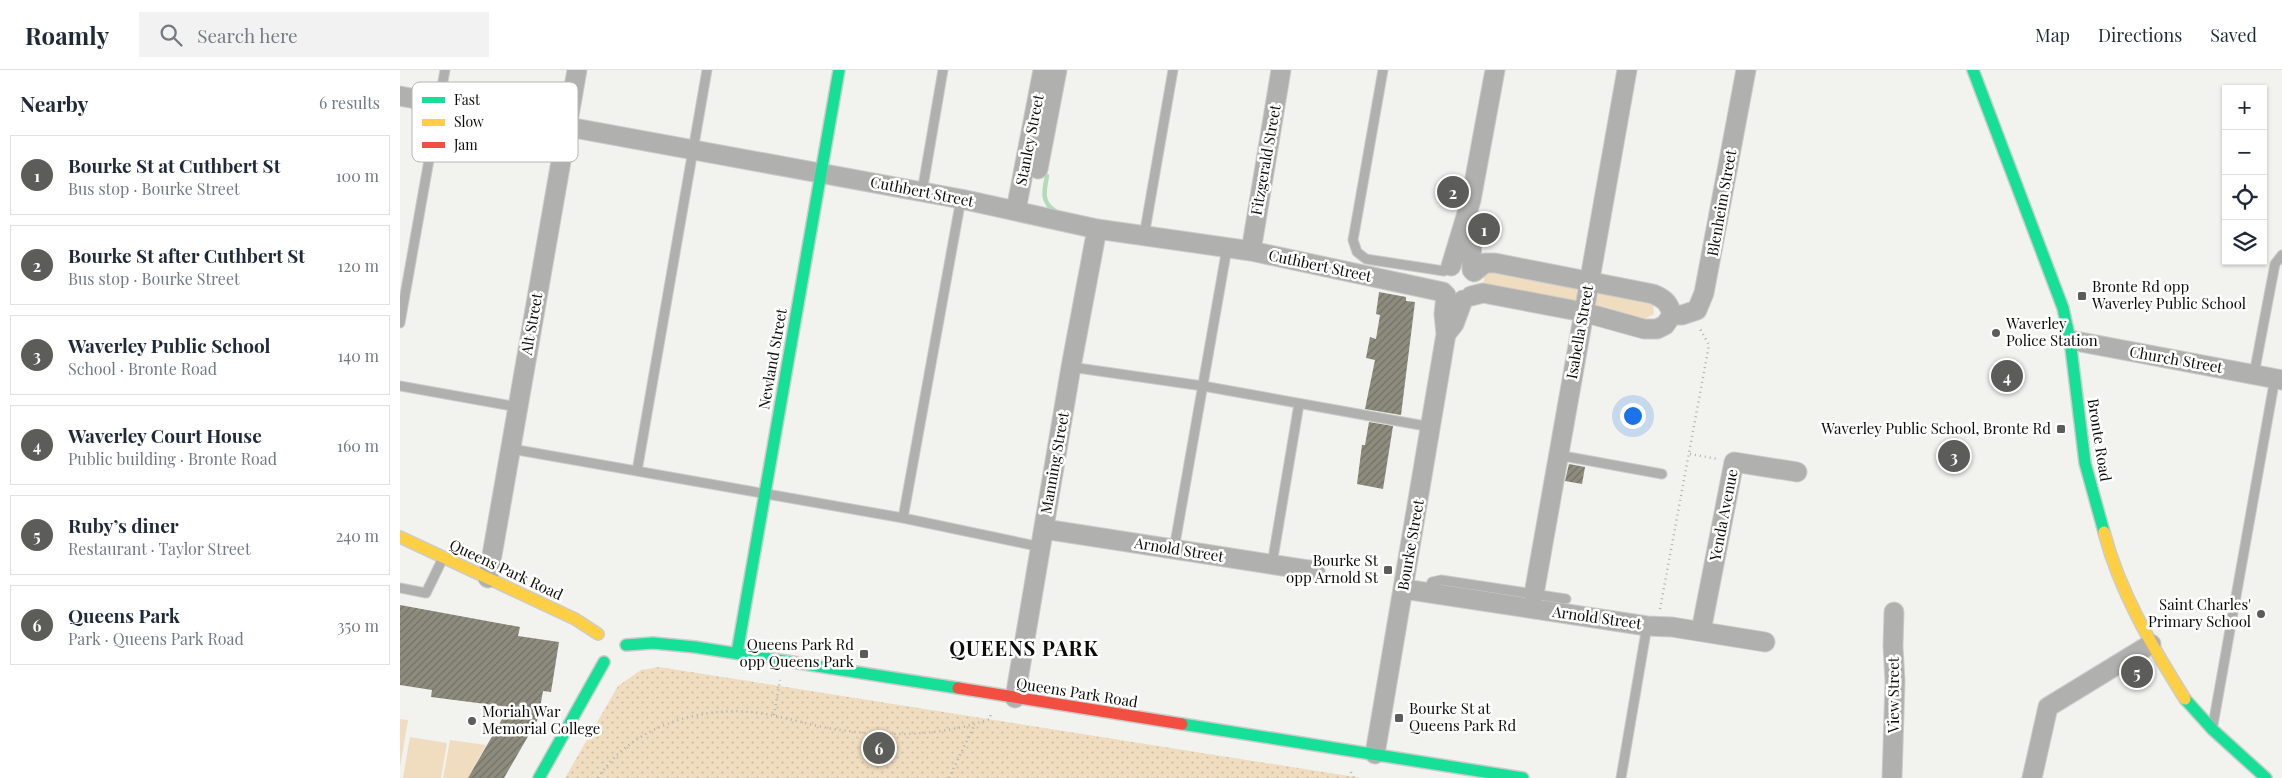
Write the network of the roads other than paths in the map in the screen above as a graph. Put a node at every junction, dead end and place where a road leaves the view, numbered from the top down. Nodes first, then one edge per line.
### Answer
1 (707, 70) edge
2 (839, 70) edge
3 (943, 70) edge
4 (1043, 70) edge
5 (1057, 70) edge
6 (1174, 70) edge
7 (1281, 70) edge
8 (1383, 70) edge
9 (1495, 70) edge
10 (1627, 70) edge
11 (1746, 70) edge
12 (1973, 70) edge
13 (578, 128) edge
14 (694, 149) junction
15 (429, 162) edge
16 (561, 162) edge
17 (1038, 169) dead end
18 (821, 173) junction
19 (922, 192) junction
20 (961, 199) junction
21 (1472, 200) junction
22 (1016, 210) junction
23 (1097, 229) junction
24 (1144, 236) junction
25 (1227, 248) junction
26 (1250, 251) junction
27 (2282, 255) edge
28 (1448, 269) junction
29 (1473, 271) junction
30 (1589, 281) junction
31 (1456, 296) junction
32 (1583, 312) junction
33 (1681, 314) junction
34 (400, 323) edge
35 (2070, 340) junction
36 (1071, 367) junction
37 (2254, 374) junction
38 (2279, 379) edge
39 (400, 386) edge
40 (1203, 386) junction
41 (1300, 404) junction
42 (518, 406) junction
43 (1431, 427) junction
44 (512, 449) junction
45 (1558, 455) junction
46 (638, 471) junction
47 (1796, 472) dead end
48 (1662, 474) dead end
49 (764, 494) junction
50 (903, 518) junction
51 (400, 537) edge
52 (1042, 538) junction
53 (1174, 549) junction
54 (444, 558) junction
55 (1272, 564) junction
56 (1315, 571) dead end
57 (488, 578) junction
58 (400, 588) edge
59 (1404, 589) junction
60 (1428, 592) junction
61 (1534, 594) junction
62 (1566, 599) dead end
63 (1894, 612) dead end
64 (1654, 626) junction
65 (1701, 631) junction
66 (1765, 642) dead end
67 (2151, 644) junction
68 (609, 647) junction
69 (737, 653) junction
70 (1015, 698) junction
71 (2212, 730) junction
72 (1375, 754) junction
73 (539, 778) edge
74 (1523, 778) edge
75 (1621, 778) edge
76 (1892, 778) edge
77 (2032, 778) edge
78 (2266, 778) edge

1 - 14 lane
2 - 18 street, Newland Street
3 - 19 lane
4 - 22 street, Stanley Street
5 - 17 street, Stanley Street
6 - 24 lane
7 - 26 street, Fitzgerald Street
8 - 28 lane
9 - 21 street
10 - 30 street, Isabella Street
11 - 33 street, Blenheim Street
12 - 35 street, Bronte Road
13 - 14 street, Cuthbert Street
14 - 18 street, Cuthbert Street
14 - 46 lane
15 - 34 lane
16 - 42 street, Alt Street
18 - 19 street, Cuthbert Street
18 - 49 street, Newland Street
19 - 20 street, Cuthbert Street
20 - 22 street, Cuthbert Street
20 - 50 lane
21 - 28 street
21 - 29 street
22 - 23 street, Cuthbert Street
23 - 24 street, Cuthbert Street
23 - 36 street, Manning Street
24 - 25 street, Cuthbert Street
25 - 26 street, Cuthbert Street
25 - 40 lane
26 - 31 street, Cuthbert Street
27 - 37 lane
28 - 29 street
28 - 31 street
29 - 30 street
29 - 31 street
30 - 32 street, Isabella Street
30 - 33 street
31 - 32 street, Cuthbert Street
31 - 43 street, Bourke Street
32 - 33 street, Cuthbert Street
32 - 45 street, Isabella Street
35 - 37 street, Church Street
35 - 67 street, Bronte Road
36 - 40 lane
36 - 52 street, Manning Street
37 - 38 street, Church Street
38 - 71 lane
39 - 42 lane
40 - 41 lane
40 - 53 lane
41 - 43 lane
41 - 55 lane
42 - 44 street, Alt Street
43 - 59 street, Bourke Street
44 - 46 lane
44 - 57 street, Alt Street
45 - 48 lane
45 - 61 street, Isabella Street
46 - 49 lane
47 - 65 street, Yenda Avenue
49 - 50 lane
49 - 69 street, Newland Street
50 - 52 lane
51 - 54 street, Queens Park Road
52 - 53 street, Arnold Street
52 - 70 street, Manning Street
53 - 55 street, Arnold Street
54 - 57 street, Queens Park Road
54 - 58 lane
55 - 56 street, Arnold Street
57 - 68 street, Queens Park Road
59 - 60 street, Arnold Street
59 - 72 street, Bourke Street
60 - 61 lane, Arnold Street
60 - 64 street, Arnold Street
61 - 62 lane, Arnold Street
63 - 76 street, View Street
64 - 65 street, Arnold Street
64 - 75 lane
65 - 66 street, Arnold Street
67 - 71 street, Bronte Road
67 - 77 street
68 - 69 street, Queens Park Road
68 - 73 street
69 - 70 street, Queens Park Road
70 - 72 street, Queens Park Road
71 - 78 street, Bronte Road
72 - 74 street, Queens Park Road

